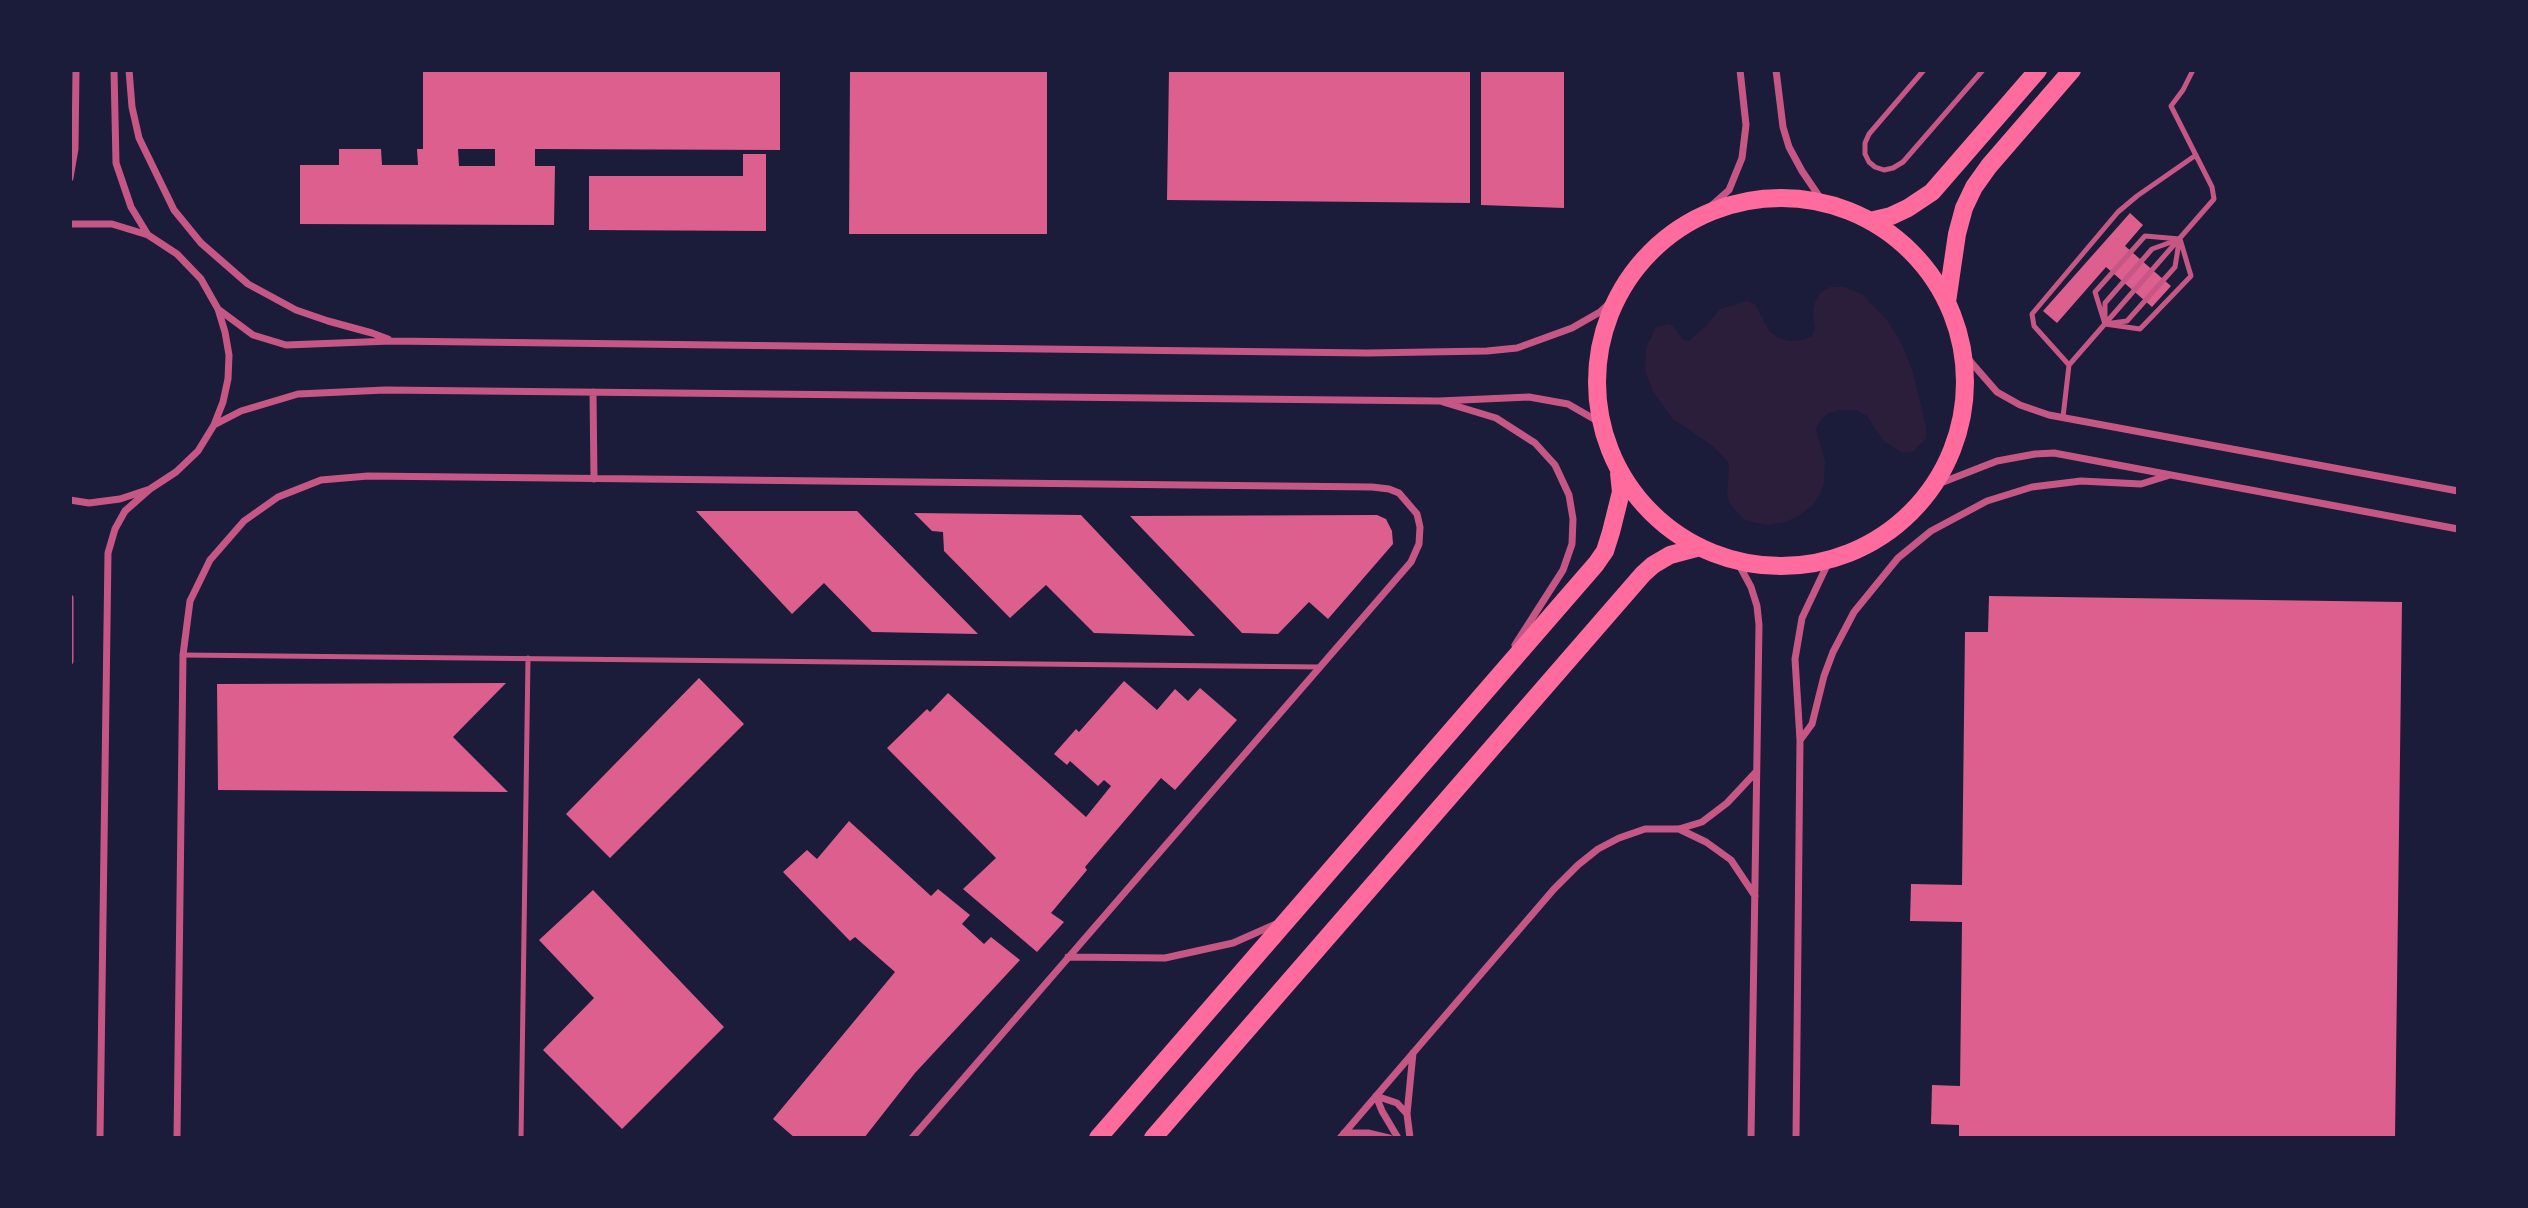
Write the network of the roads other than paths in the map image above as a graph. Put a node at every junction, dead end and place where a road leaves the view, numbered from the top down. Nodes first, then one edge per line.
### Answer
1 (76, 70) edge
2 (114, 70) edge
3 (129, 70) edge
4 (1740, 70) edge
5 (1776, 70) edge
6 (1924, 70) edge
7 (1983, 70) edge
8 (2038, 70) edge
9 (2072, 70) edge
10 (2193, 70) edge
11 (2196, 155) junction
12 (70, 178) edge
13 (1823, 202) junction
14 (1702, 214) junction
15 (1870, 221) junction
16 (70, 224) edge
17 (148, 236) junction
18 (2180, 239) junction
19 (1615, 298) junction
20 (1947, 302) junction
21 (218, 309) junction
22 (2105, 324) junction
23 (391, 341) junction
24 (1963, 353) junction
25 (2069, 365) junction
26 (593, 391) junction
27 (1438, 401) junction
28 (2063, 417) junction
29 (1601, 423) junction
30 (214, 425) junction
31 (1618, 469) junction
32 (2172, 474) junction
33 (594, 479) junction
34 (1933, 486) junction
35 (150, 489) junction
36 (2458, 491) edge
37 (70, 500) edge
38 (2458, 529) edge
39 (1700, 547) junction
40 (1737, 561) junction
41 (1829, 561) junction
42 (70, 598) edge
43 (183, 655) junction
44 (528, 658) junction
45 (70, 661) edge
46 (1321, 667) junction
47 (1488, 686) junction
48 (1800, 740) junction
49 (1756, 772) junction
50 (1679, 829) junction
51 (1755, 896) junction
52 (1286, 920) junction
53 (1068, 957) junction
54 (1413, 1052) junction
55 (1376, 1096) junction
56 (1407, 1114) junction
57 (1342, 1136) edge
58 (100, 1138) edge
59 (177, 1138) edge
60 (521, 1138) edge
61 (912, 1138) edge
62 (1098, 1138) edge
63 (1153, 1138) edge
64 (1389, 1138) edge
65 (1398, 1138) edge
66 (1410, 1138) edge
67 (1751, 1138) edge
68 (1796, 1138) edge

1 - 12 street
2 - 17 street
3 - 23 street
4 - 14 street
5 - 13 street
6 - 7 lane
8 - 15 main road
9 - 20 main road
10 - 11 lane
11 - 18 lane
11 - 25 lane
13 - 14 main road
13 - 15 main road
14 - 19 main road
15 - 20 main road
16 - 17 street
17 - 21 street
18 - 22 lane
18 - 22 lane
18 - 22 lane
18 - 22 lane
18 - 22 lane
19 - 23 street
19 - 29 main road
20 - 24 main road
21 - 23 street
21 - 30 street
22 - 25 lane
24 - 28 street
24 - 34 main road
25 - 28 lane
26 - 27 street
26 - 30 street
26 - 33 street
27 - 29 street
27 - 47 street
28 - 36 street
29 - 31 main road
30 - 35 street
31 - 39 main road
31 - 47 main road
32 - 34 street
32 - 38 street
32 - 48 street
33 - 43 street
33 - 46 street
34 - 41 main road
35 - 37 street
35 - 58 street
39 - 40 main road
39 - 63 main road
40 - 41 main road
40 - 49 street
41 - 48 street
42 - 45 street
43 - 44 lane
43 - 59 street
44 - 46 lane
44 - 60 lane
46 - 53 street
47 - 52 main road
48 - 68 street
49 - 50 street
49 - 51 street
50 - 51 street
50 - 54 street
51 - 67 street
52 - 53 street
52 - 62 main road
53 - 61 street
54 - 55 street
54 - 56 street
55 - 56 street
55 - 57 street
55 - 65 street
56 - 66 street
57 - 64 street

